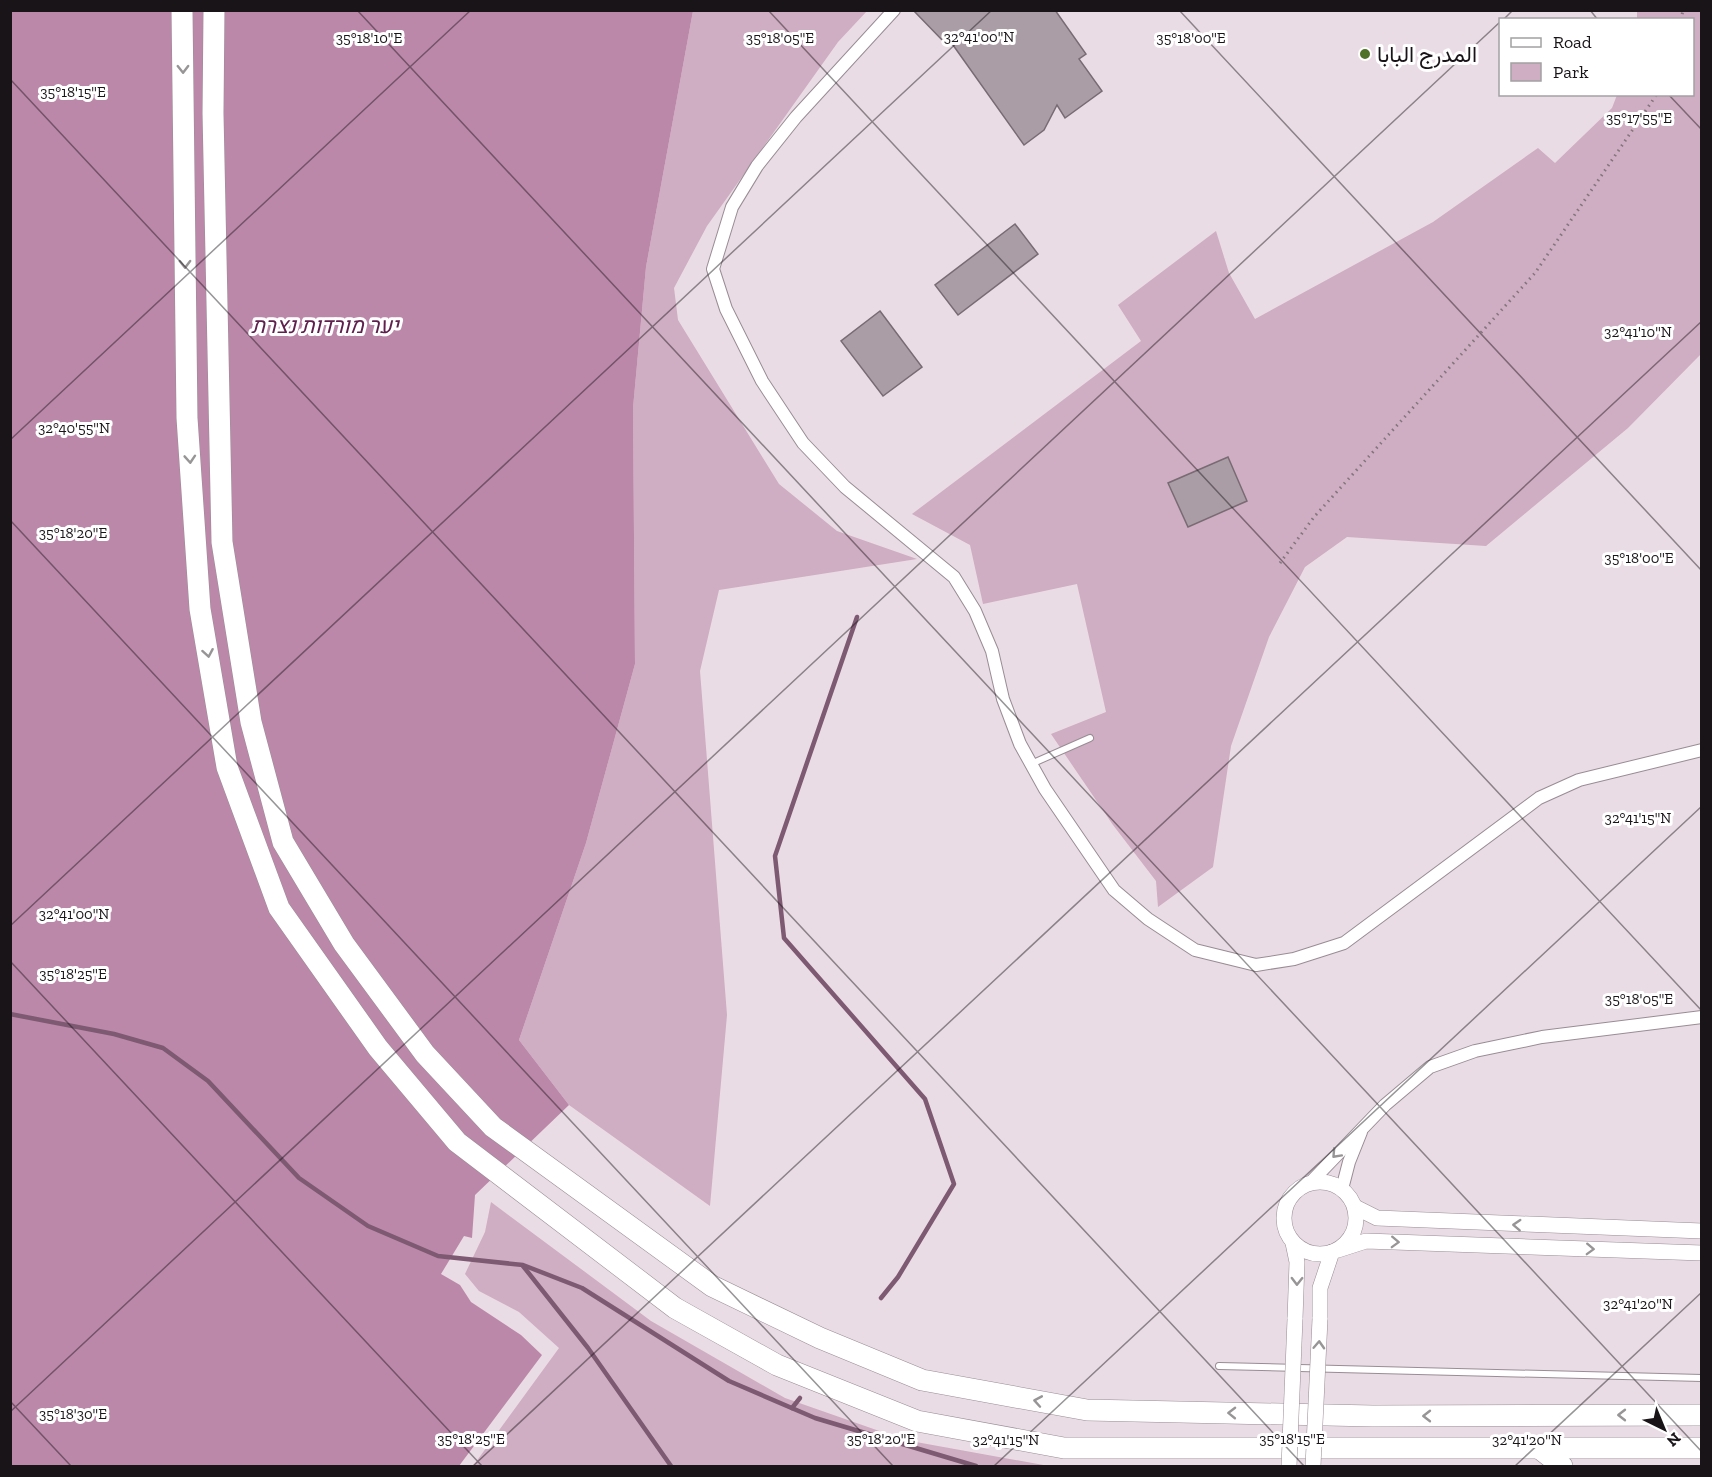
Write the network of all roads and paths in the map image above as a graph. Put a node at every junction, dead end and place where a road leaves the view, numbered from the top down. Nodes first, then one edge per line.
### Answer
1 (182, 10) edge
2 (214, 10) edge
3 (894, 10) edge
4 (1656, 96) edge
5 (1280, 563) dead end
6 (1090, 738) dead end
7 (1701, 750) edge
8 (1031, 764) junction
9 (1701, 1017) edge
10 (1364, 1126) junction
11 (1309, 1184) junction
12 (1342, 1189) junction
13 (1354, 1207) junction
14 (1701, 1231) edge
15 (1293, 1243) junction
16 (1335, 1251) junction
17 (1701, 1253) edge
18 (1220, 1366) dead end
19 (1701, 1378) edge
20 (1701, 1415) edge
21 (1539, 1448) junction
22 (1701, 1448) edge
23 (1635, 1449) junction
24 (1288, 1467) edge
25 (1313, 1467) edge
26 (1562, 1467) edge
27 (1615, 1467) edge

1 -> 21 highway
20 -> 2 highway
3 - 8 street
4 - 5 path
6 - 8 lane
7 - 8 street
9 - 10 street
10 -> 11 street
10 - 12 street
11 - 12 street
11 - 15 street
12 - 13 street
14 -> 13 street
13 - 16 street
15 - 16 street
15 -> 24 street, bridge
16 -> 17 street
25 -> 16 street, bridge
18 - 19 lane
21 - 23 highway
21 - 26 highway
22 - 23 highway
23 - 27 highway

